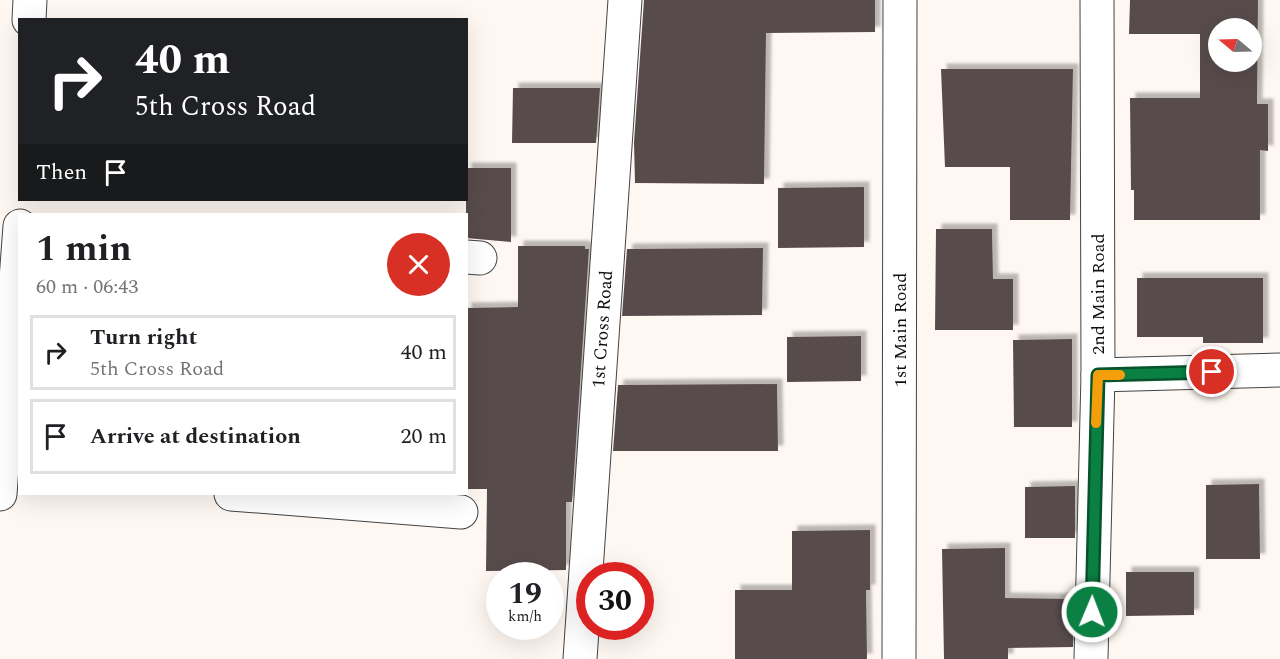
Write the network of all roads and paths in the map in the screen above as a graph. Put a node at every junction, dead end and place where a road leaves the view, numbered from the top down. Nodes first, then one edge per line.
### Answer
1 (30, 0) edge
2 (625, 0) edge
3 (900, 0) edge
4 (1097, 0) edge
5 (29, 18) edge
6 (18, 242) edge
7 (1280, 370) edge
8 (1098, 375) junction
9 (1, 474) edge
10 (18, 476) edge
11 (0, 494) edge
12 (244, 495) edge
13 (461, 512) dead end
14 (580, 659) edge
15 (899, 659) edge
16 (1091, 659) edge

1 - 5 street
2 - 14 street, 1st Cross Road
3 - 15 street, 1st Main Road
4 - 8 street, 2nd Main Road
6 - 9 street
7 - 8 street
8 - 16 street, 2nd Main Road
9 - 10 street
9 - 11 street
12 - 13 street

